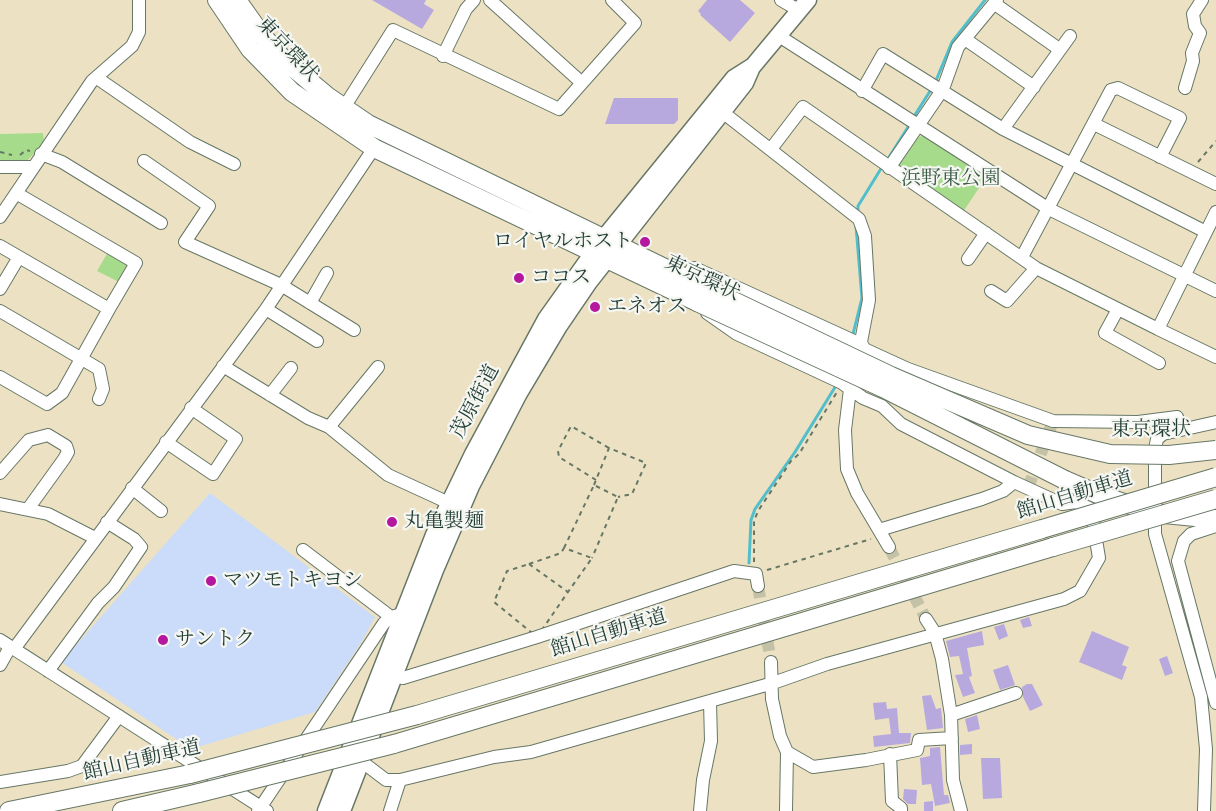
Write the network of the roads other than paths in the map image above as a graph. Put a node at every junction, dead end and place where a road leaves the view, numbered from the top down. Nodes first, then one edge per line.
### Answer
1 (139, 0) edge
2 (217, 0) edge
3 (237, 0) edge
4 (474, 0) edge
5 (490, 0) edge
6 (612, 0) edge
7 (781, 0) edge
8 (1202, 0) edge
9 (996, 2) edge
10 (799, 4) edge
11 (779, 36) junction
12 (1071, 36) dead end
13 (965, 39) junction
14 (1059, 49) junction
15 (443, 56) junction
16 (97, 78) junction
17 (582, 83) junction
18 (1034, 87) junction
19 (1185, 88) dead end
20 (862, 91) junction
21 (941, 92) junction
22 (717, 108) junction
23 (343, 109) junction
24 (1094, 124) junction
25 (919, 127) junction
26 (1003, 129) junction
27 (374, 148) junction
28 (771, 149) junction
29 (41, 154) junction
30 (1160, 157) junction
31 (144, 161) dead end
32 (234, 164) dead end
33 (1071, 165) junction
34 (0, 167) edge
35 (33, 167) junction
36 (889, 168) junction
37 (1216, 184) edge
38 (16, 193) junction
39 (1049, 209) junction
40 (1216, 212) edge
41 (0, 217) edge
42 (161, 223) dead end
43 (1206, 232) junction
44 (986, 233) junction
45 (0, 246) edge
46 (609, 249) junction
47 (19, 257) junction
48 (1022, 257) junction
49 (968, 259) dead end
50 (1036, 268) junction
51 (327, 273) dead end
52 (1185, 277) junction
53 (281, 285) junction
54 (0, 289) edge
55 (991, 291) dead end
56 (1216, 291) edge
57 (700, 294) junction
58 (310, 303) junction
59 (110, 309) junction
60 (266, 309) junction
61 (1118, 309) junction
62 (0, 311) edge
63 (1158, 329) junction
64 (354, 330) dead end
65 (318, 341) dead end
66 (860, 347) junction
67 (1216, 357) edge
68 (81, 359) junction
69 (1159, 363) dead end
70 (223, 366) junction
71 (378, 367) dead end
72 (291, 368) dead end
73 (0, 377) edge
74 (846, 386) junction
75 (270, 395) junction
76 (99, 399) dead end
77 (191, 408) junction
78 (1177, 417) dead end
79 (1216, 422) edge
80 (328, 427) junction
81 (166, 442) junction
82 (1216, 450) edge
83 (0, 473) edge
84 (1216, 477) edge
85 (1014, 482) junction
86 (132, 488) junction
87 (1216, 499) edge
88 (449, 503) junction
89 (0, 504) edge
90 (28, 509) junction
91 (161, 511) dead end
92 (1154, 513) junction
93 (1216, 519) edge
94 (106, 522) junction
95 (1216, 526) edge
96 (95, 538) junction
97 (303, 550) dead end
98 (757, 580) road end
99 (421, 610) junction
100 (397, 615) junction
101 (926, 619) tunnel mouth
102 (935, 633) junction
103 (8, 645) edge
104 (771, 662) tunnel mouth
105 (0, 665) edge
106 (48, 671) junction
107 (393, 676) junction
108 (773, 683) junction
109 (1016, 693) dead end
110 (710, 702) junction
111 (1216, 703) edge
112 (951, 715) junction
113 (119, 716) junction
114 (952, 738) junction
115 (787, 752) junction
116 (890, 754) junction
117 (361, 761) junction
118 (400, 780) junction
119 (0, 782) edge
120 (262, 810) edge
121 (9, 811) edge
122 (122, 811) edge
123 (326, 811) edge
124 (342, 811) edge
125 (390, 811) edge
126 (700, 811) edge
127 (786, 811) edge
128 (901, 811) edge
129 (961, 811) edge
130 (1204, 811) edge

1 - 16 street
2 - 27 highway, 東京環状
3 - 23 highway, 東京環状
4 - 15 street
5 - 17 street
6 - 17 street
7 - 10 street
8 - 19 street
9 - 13 street
9 - 14 street
10 - 11 main road, 茂原街道
11 - 20 street
11 - 22 main road, 茂原街道
12 - 14 street
13 - 18 street
13 - 21 street
14 - 18 street
15 - 17 street
15 - 23 street
16 - 29 street
16 - 32 street
18 - 26 street
20 - 21 street
20 - 25 street
21 - 25 street
21 - 26 street
22 - 28 street
22 - 46 main road, 茂原街道
23 - 46 highway, 東京環状
24 - 30 street
24 - 30 street
24 - 33 street
25 - 36 street
25 - 39 street
26 - 33 street
27 - 46 highway, 東京環状
27 - 53 street
28 - 36 street
28 - 66 street
29 - 35 street
29 - 42 street
30 - 37 street
31 - 53 street
33 - 39 street
33 - 43 street
34 - 35 street
35 - 38 street
36 - 44 street
38 - 41 street
38 - 59 street
39 - 48 street
39 - 52 street
40 - 43 street
43 - 52 street
44 - 48 street
44 - 49 street
45 - 47 street
46 - 57 highway, 東京環状
46 - 66 highway
46 - 88 main road, 茂原街道
46 - 99 main road, 茂原街道
47 - 54 street
47 - 59 street
48 - 50 street
50 - 55 street
50 - 61 street
51 - 58 street
52 - 56 street
52 - 63 street
53 - 58 street
53 - 60 street
57 - 74 street
57 - 82 highway, 東京環状, bridge
57 - 92 highway, 東京環状, bridge
58 - 64 street
59 - 68 street
60 - 65 street
60 - 70 street
61 - 63 street
61 - 69 street
62 - 68 street
63 - 67 street
66 - 78 street
68 - 73 street
68 - 76 street
70 - 75 street
70 - 77 street
71 - 80 street
72 - 75 street
74 - 85 street
74 - 85 street
75 - 80 street
77 - 81 street
77 - 81 street
79 - 92 street
80 - 88 street
81 - 86 street
83 - 90 street
84 - 121 highway, 館山自動車道, bridge
85 - 102 street
86 - 91 street
86 - 94 street
87 - 122 highway, bridge
88 - 100 main road, 茂原街道
89 - 90 street
90 - 96 street
92 - 93 highway, 東京環状
92 - 130 street
94 - 96 street
94 - 106 street
95 - 111 street
96 - 103 street
97 - 100 street
98 - 107 street
99 - 100 street
99 - 107 main road, 茂原街道
100 - 120 street
100 - 123 main road, 茂原街道
101 - 102 street
102 - 108 street
102 - 112 street
103 - 105 street
103 - 106 street
104 - 108 street
106 - 113 street
107 - 117 main road, 茂原街道
108 - 110 street
108 - 115 street
109 - 112 street
110 - 118 street
110 - 126 street
112 - 114 street
113 - 119 street
113 - 120 street
114 - 116 street
114 - 129 street
115 - 116 street
115 - 127 street
116 - 128 street
117 - 118 street
117 - 124 main road, 茂原街道
118 - 125 street

